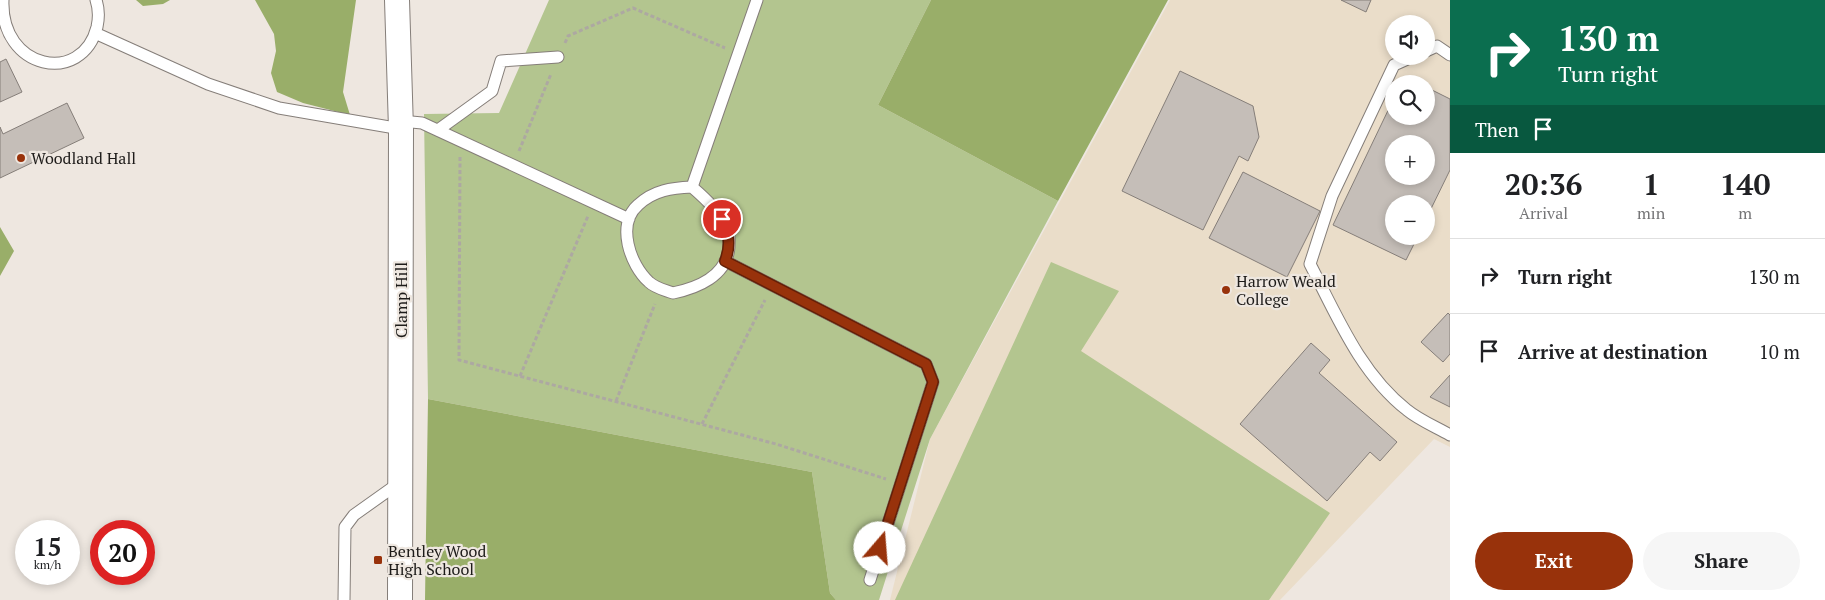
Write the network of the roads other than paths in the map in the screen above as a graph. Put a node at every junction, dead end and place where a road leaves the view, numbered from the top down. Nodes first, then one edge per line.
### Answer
1 (3, 0) edge
2 (96, 0) edge
3 (397, 0) edge
4 (757, 0) edge
5 (95, 33) junction
6 (1435, 46) edge
7 (1450, 55) edge
8 (558, 57) road end
9 (1394, 65) edge
10 (401, 125) junction
11 (438, 130) junction
12 (692, 187) junction
13 (629, 220) junction
14 (725, 261) junction
15 (1450, 435) edge
16 (400, 482) junction
17 (870, 580) dead end
18 (344, 600) edge
19 (400, 600) edge

1 - 5 lane
2 - 5 lane
3 - 10 street, Clamp Hill
4 - 12 lane
5 - 10 lane
6 - 7 lane
8 - 11 lane
9 - 15 lane
10 - 11 lane
10 - 16 street, Clamp Hill
11 - 13 lane
12 - 13 lane
12 - 14 lane
13 - 14 lane
14 - 17 lane
16 - 18 lane
16 - 19 street, Clamp Hill

